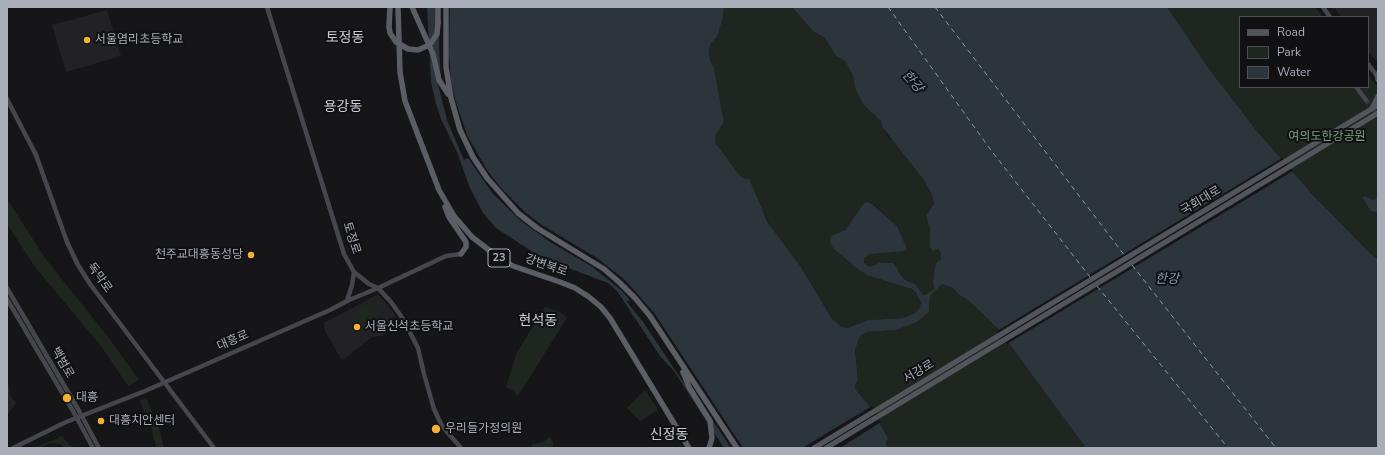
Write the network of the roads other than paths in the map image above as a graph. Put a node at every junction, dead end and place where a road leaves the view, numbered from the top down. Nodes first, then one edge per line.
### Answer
1 (267, 7) edge
2 (390, 7) edge
3 (398, 7) edge
4 (412, 7) edge
5 (438, 7) edge
6 (446, 7) edge
7 (1323, 7) edge
8 (1329, 16) edge
9 (1369, 65) edge
10 (1378, 77) edge
11 (1357, 88) edge
12 (1378, 96) edge
13 (451, 98) junction
14 (7, 99) edge
15 (1366, 100) tunnel mouth
16 (1378, 105) edge
17 (1371, 109) junction
18 (1378, 113) edge
19 (445, 201) junction
20 (461, 254) joint
21 (354, 272) junction
22 (7, 288) edge
23 (378, 288) junction
24 (7, 299) edge
25 (347, 301) junction
26 (1035, 313) joint
27 (1038, 319) joint
28 (679, 362) junction
29 (164, 382) junction
30 (72, 403) junction
31 (79, 417) junction
32 (13, 448) edge
33 (93, 448) edge
34 (99, 448) edge
35 (214, 448) edge
36 (460, 448) edge
37 (689, 448) edge
38 (709, 448) edge
39 (737, 448) edge
40 (814, 448) edge
41 (826, 448) edge

1 - 21 main road, 토정로
2 - 5 highway, bridge
3 - 19 highway, 강변북로 / 23
4 - 13 highway
6 - 13 highway, 강변북로
7 - 8 main road
9 - 10 main road
11 - 15 main road
12 - 17 main road
13 - 28 highway, 강변북로
14 - 29 main road, 독막로
16 - 17 main road, 국회대로
17 - 26 main road, 국회대로
18 - 27 main road, 국회대로
19 - 20 highway
19 - 37 highway, 강변북로 / 23
20 - 23 main road, 대흥로
21 - 23 main road, 토정로
21 - 25 main road
22 - 30 main road, 백범로
23 - 25 main road, 대흥로
23 - 36 main road, 토정로
24 - 30 main road, 백범로
25 - 29 main road, 대흥로
26 - 40 main road, 서강로
27 - 41 main road, 서강로
28 - 38 highway
28 - 39 highway, 강변북로
29 - 31 main road, 대흥로
29 - 35 main road, 독막로
30 - 31 main road, 백범로
31 - 32 main road, 대흥로
31 - 33 main road, 백범로
31 - 34 main road, 백범로

